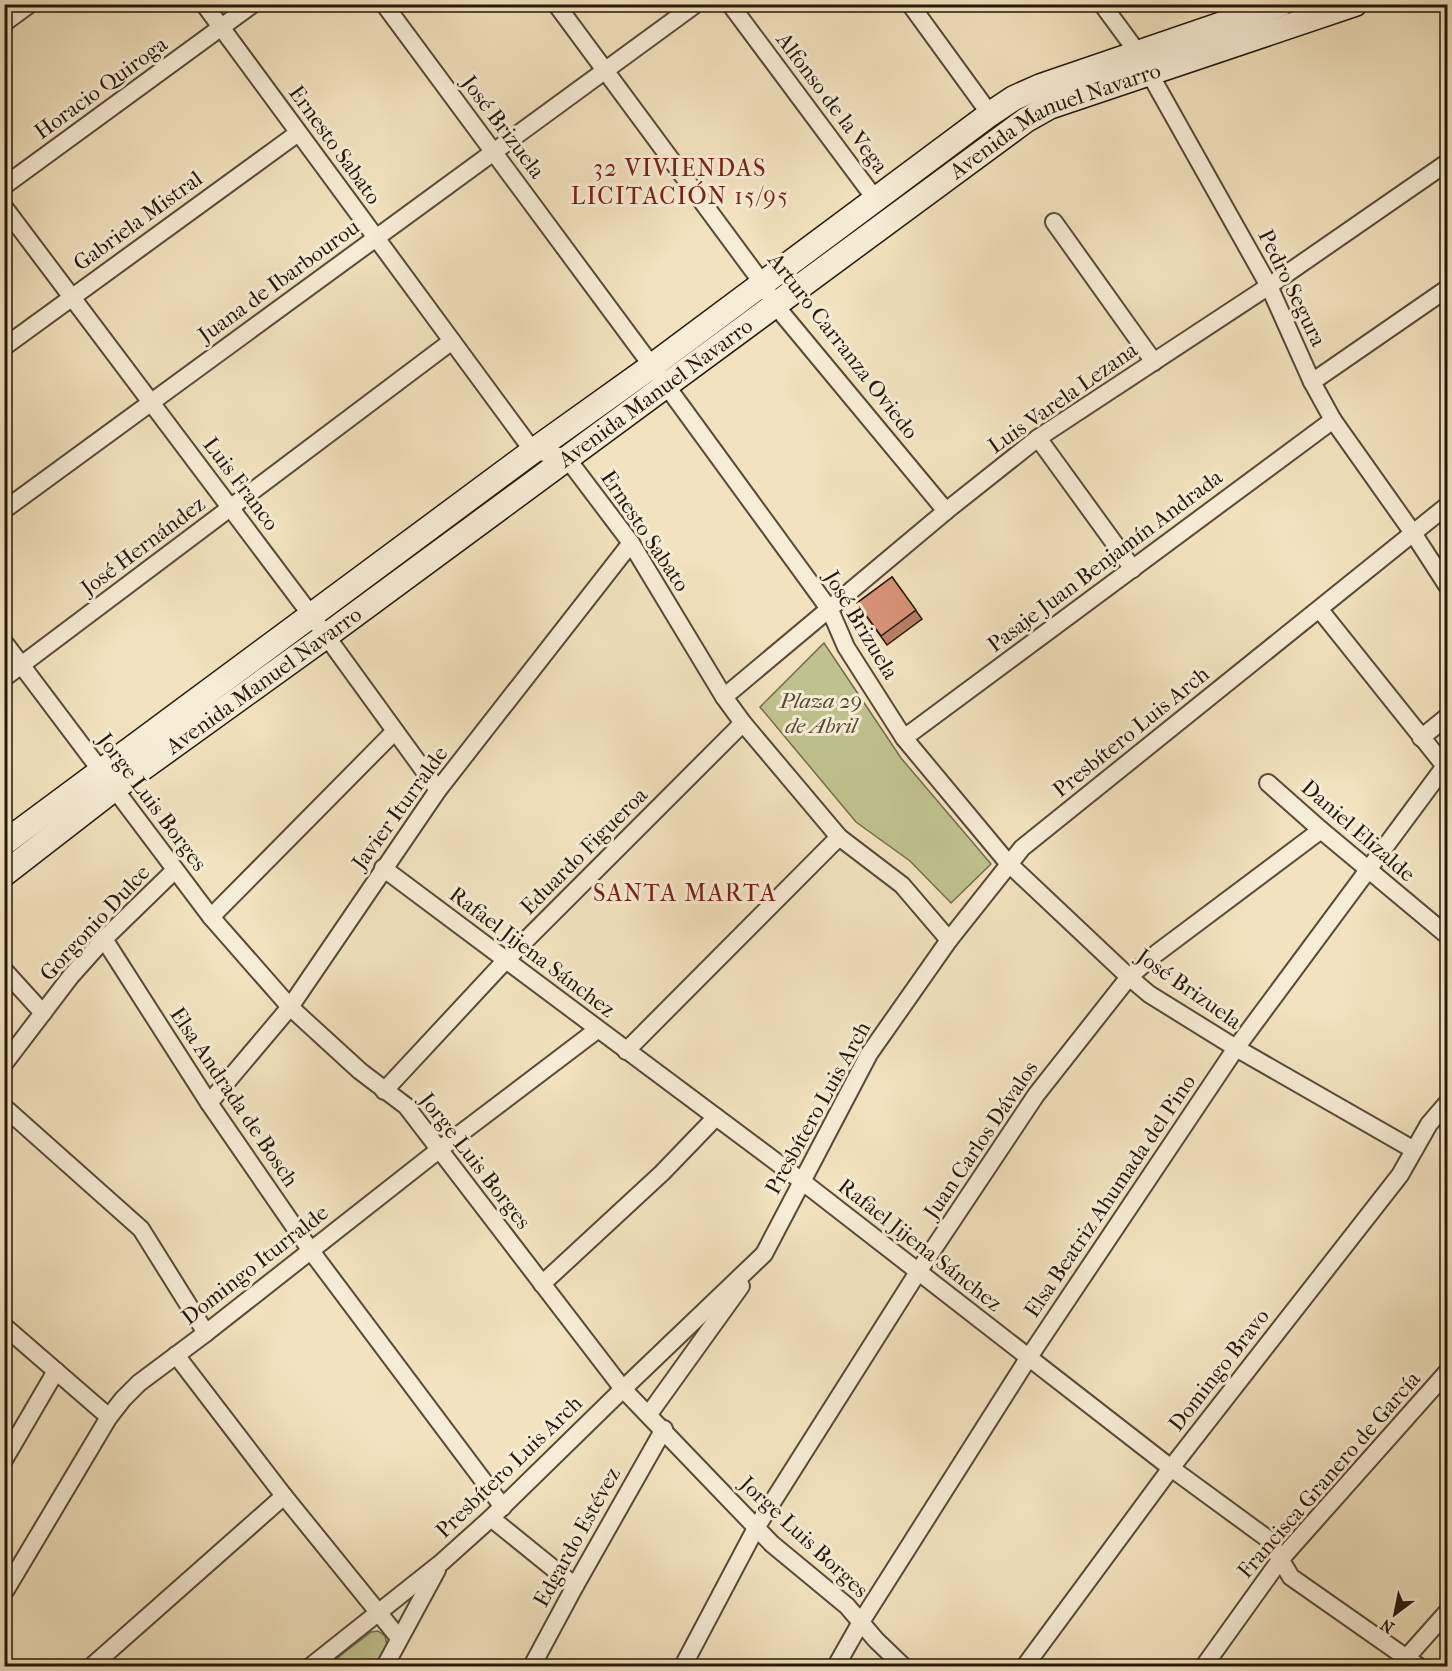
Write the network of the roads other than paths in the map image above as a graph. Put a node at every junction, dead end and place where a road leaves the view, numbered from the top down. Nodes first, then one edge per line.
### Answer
1 (30, 4) edge
2 (204, 4) edge
3 (253, 4) edge
4 (384, 4) edge
5 (556, 4) edge
6 (696, 4) edge
7 (730, 4) edge
8 (910, 4) edge
9 (1102, 4) edge
10 (1281, 4) edge
11 (1354, 4) edge
12 (4, 23) edge
13 (221, 28) junction
14 (1144, 63) junction
15 (605, 71) junction
16 (990, 114) junction
17 (298, 133) junction
18 (495, 153) junction
19 (1448, 162) edge
20 (4, 186) edge
21 (876, 200) junction
22 (4, 207) edge
23 (1054, 222) dead end
24 (376, 238) junction
25 (763, 284) junction
26 (1269, 286) junction
27 (1448, 288) edge
28 (73, 297) junction
29 (775, 305) junction
30 (452, 341) junction
31 (4, 347) edge
32 (1154, 362) junction
33 (652, 366) junction
34 (1312, 382) junction
35 (666, 386) junction
36 (151, 402) junction
37 (1333, 420) junction
38 (1038, 438) junction
39 (532, 451) junction
40 (566, 457) junction
41 (1448, 505) edge
42 (230, 508) junction
43 (4, 510) edge
44 (946, 512) junction
45 (1413, 533) junction
46 (631, 543) junction
47 (1133, 569) junction
48 (1448, 587) edge
49 (830, 610) junction
50 (1320, 610) junction
51 (311, 615) junction
52 (326, 636) junction
53 (4, 642) edge
54 (21, 665) junction
55 (4, 678) edge
56 (724, 697) junction
57 (1448, 716) edge
58 (743, 723) junction
59 (395, 731) junction
60 (904, 738) junction
61 (1421, 738) junction
62 (1446, 768) edge
63 (108, 779) junction
64 (1268, 783) dead end
65 (438, 790) junction
66 (1321, 830) junction
67 (839, 837) junction
68 (4, 843) edge
69 (1008, 863) junction
70 (383, 868) junction
71 (1367, 869) junction
72 (175, 870) junction
73 (4, 874) edge
74 (211, 917) junction
75 (1448, 936) edge
76 (104, 939) junction
77 (949, 940) junction
78 (505, 961) junction
79 (4, 970) edge
80 (1129, 977) junction
81 (290, 1007) junction
82 (43, 1013) junction
83 (597, 1030) junction
84 (1236, 1048) junction
85 (626, 1051) junction
86 (4, 1064) edge
87 (384, 1091) junction
88 (1448, 1102) edge
89 (209, 1103) junction
90 (4, 1107) edge
91 (716, 1117) junction
92 (440, 1149) junction
93 (1414, 1150) junction
94 (803, 1182) junction
95 (310, 1251) junction
96 (764, 1254) junction
97 (918, 1272) junction
98 (542, 1284) junction
99 (4, 1326) edge
100 (206, 1333) junction
101 (176, 1355) junction
102 (1029, 1357) junction
103 (56, 1371) junction
104 (1448, 1371) edge
105 (623, 1389) junction
106 (649, 1414) junction
107 (109, 1417) junction
108 (664, 1429) junction
109 (4, 1460) edge
110 (1171, 1468) junction
111 (285, 1496) junction
112 (497, 1513) junction
113 (756, 1528) junction
114 (1280, 1560) junction
115 (442, 1562) junction
116 (575, 1586) junction
117 (4, 1593) edge
118 (1448, 1611) edge
119 (377, 1613) junction
120 (861, 1622) junction
121 (399, 1638) junction
122 (1407, 1664) edge
123 (92, 1666) edge
124 (311, 1666) edge
125 (385, 1666) edge
126 (532, 1666) edge
127 (683, 1666) edge
128 (836, 1666) edge
129 (903, 1666) edge
130 (1025, 1666) edge
131 (1203, 1666) edge

1 - 12 street
2 - 13 street, Ernesto Sabato
3 - 13 street, Horacio Quiroga
4 - 18 street, José Brizuela
5 - 15 street, Arturo Carranza Oviedo
6 - 15 street, Juana de Ibarbourou
7 - 21 street, Alfonso de la Vega
8 - 16 street
9 - 14 street, Pedro Segura
10 - 14 main road, Avenida Manuel Navarro
11 - 14 main road, Avenida Manuel Navarro
13 - 17 street, Ernesto Sabato
13 - 20 street, Horacio Quiroga
14 - 16 main road, Avenida Manuel Navarro
14 - 26 street, Pedro Segura
14 - 29 main road, Avenida Manuel Navarro
15 - 18 street, Juana de Ibarbourou
15 - 25 street, Arturo Carranza Oviedo
16 - 21 main road, Avenida Manuel Navarro
17 - 24 street, Ernesto Sabato
17 - 28 street, Gabriela Mistral
18 - 24 street, Juana de Ibarbourou
18 - 33 street, José Brizuela
19 - 26 street, Luis Varela Lezana
21 - 25 main road, Avenida Manuel Navarro
22 - 28 street, Luis Franco
23 - 32 street
24 - 30 street, Ernesto Sabato
24 - 36 street, Juana de Ibarbourou
25 - 29 street, Arturo Carranza Oviedo
25 - 33 main road, Avenida Manuel Navarro
26 - 32 street, Luis Varela Lezana
26 - 34 street, Pedro Segura
27 - 34 street
28 - 31 street, Gabriela Mistral
28 - 36 street, Luis Franco
29 - 35 main road, Avenida Manuel Navarro
29 - 44 street, Arturo Carranza Oviedo
30 - 39 street, Ernesto Sabato
30 - 42 street, José Hernández
32 - 38 street, Luis Varela Lezana
33 - 35 street, José Brizuela
33 - 39 main road, Avenida Manuel Navarro
34 - 37 street, Pedro Segura
35 - 40 main road, Avenida Manuel Navarro
35 - 49 street, José Brizuela
36 - 42 street, Luis Franco
36 - 43 street, Juana de Ibarbourou
37 - 45 street, Pedro Segura
37 - 47 street, Pasaje Juan Benjamín Andrada
38 - 44 street, Luis Varela Lezana
38 - 47 street
39 - 40 street
39 - 51 main road, Avenida Manuel Navarro
40 - 46 street, Ernesto Sabato
40 - 52 main road, Avenida Manuel Navarro
41 - 45 street, Presbítero Luis Arch
42 - 51 street, Luis Franco
42 - 54 street, José Hernández
44 - 49 street, Luis Varela Lezana
45 - 48 street, Pedro Segura
45 - 50 street, Presbítero Luis Arch
46 - 56 street, Ernesto Sabato
46 - 65 street, Javier Iturralde
47 - 60 street, Pasaje Juan Benjamín Andrada
49 - 56 street, Luis Varela Lezana
49 - 60 street, José Brizuela
50 - 61 street
50 - 69 street, Presbítero Luis Arch
51 - 52 street, Luis Franco
51 - 63 main road, Avenida Manuel Navarro
52 - 59 street, Luis Franco
52 - 63 main road, Avenida Manuel Navarro
53 - 54 street, Jorge Luis Borges
54 - 55 street, José Hernández
54 - 63 street, Jorge Luis Borges
56 - 58 street, Ernesto Sabato
57 - 61 street
58 - 67 street, Ernesto Sabato
58 - 78 street, Eduardo Figueroa
59 - 65 street, Luis Franco
59 - 74 street
60 - 69 street, José Brizuela
61 - 62 street
62 - 71 street, Elsa Beatriz Ahumada del Pino
63 - 68 main road, Avenida Manuel Navarro
63 - 72 street, Jorge Luis Borges
63 - 73 main road, Avenida Manuel Navarro
64 - 66 street, Daniel Elizalde
65 - 70 street, Javier Iturralde
66 - 71 street, Daniel Elizalde
66 - 80 street, Juan Carlos Dávalos
67 - 77 street, Ernesto Sabato
67 - 85 street
69 - 77 street, Presbítero Luis Arch
69 - 80 street, José Brizuela
70 - 78 street, Rafael Jijena Sánchez
70 - 81 street, Javier Iturralde
71 - 75 street, Daniel Elizalde
71 - 84 street, Elsa Beatriz Ahumada del Pino
72 - 74 street, Jorge Luis Borges
72 - 76 street, Gorgonio Dulce
74 - 81 street, Jorge Luis Borges
76 - 82 street, Gorgonio Dulce
76 - 89 street, Elsa Andrada de Bosch
77 - 94 street, Presbítero Luis Arch
78 - 83 street, Rafael Jijena Sánchez
78 - 87 street, Eduardo Figueroa
79 - 82 street
80 - 84 street, José Brizuela
80 - 97 street, Juan Carlos Dávalos
81 - 87 street, Jorge Luis Borges
81 - 89 street, Javier Iturralde
82 - 86 street, Gorgonio Dulce
83 - 85 street, Rafael Jijena Sánchez
83 - 92 street, Domingo Iturralde
84 - 93 street, José Brizuela
84 - 102 street, Elsa Beatriz Ahumada del Pino
85 - 91 street, Rafael Jijena Sánchez
87 - 92 street, Jorge Luis Borges
88 - 93 street, Domingo Bravo
89 - 95 street, Elsa Andrada de Bosch
90 - 100 street
91 - 94 street, Rafael Jijena Sánchez
91 - 98 street
92 - 95 street, Domingo Iturralde
92 - 98 street, Jorge Luis Borges
93 - 110 street, Domingo Bravo
94 - 96 street, Presbítero Luis Arch
94 - 97 street, Rafael Jijena Sánchez
95 - 100 street, Domingo Iturralde
95 - 112 street, Elsa Andrada de Bosch
96 - 105 street, Presbítero Luis Arch
96 - 106 street
97 - 102 street, Rafael Jijena Sánchez
97 - 113 street, Juan Carlos Dávalos
98 - 105 street, Jorge Luis Borges
99 - 103 street
100 - 101 street, Domingo Iturralde
101 - 107 street, Domingo Iturralde
101 - 111 street
102 - 110 street, Rafael Jijena Sánchez
102 - 120 street, Elsa Beatriz Ahumada del Pino
103 - 107 street
103 - 109 street
104 - 114 street, Francisca Granero de García
105 - 106 street, Jorge Luis Borges
105 - 112 street, Presbítero Luis Arch
106 - 108 street, Jorge Luis Borges
107 - 117 street, Domingo Iturralde
108 - 113 street, Jorge Luis Borges
108 - 116 street, Edgardo Estévez
110 - 114 street, Rafael Jijena Sánchez
110 - 130 street, Domingo Bravo
111 - 119 street
111 - 123 street
112 - 115 street, Presbítero Luis Arch
112 - 116 street, Elsa Andrada de Bosch
113 - 120 street, Jorge Luis Borges
113 - 127 street, Juan Carlos Dávalos
114 - 122 street, Rafael Jijena Sánchez
114 - 131 street, Francisca Granero de García
115 - 119 street, Presbítero Luis Arch
115 - 121 street
116 - 126 street, Edgardo Estévez
118 - 122 street
119 - 121 street
119 - 124 street, Presbítero Luis Arch
120 - 128 street, Elsa Beatriz Ahumada del Pino
120 - 129 street, Jorge Luis Borges
121 - 125 street

